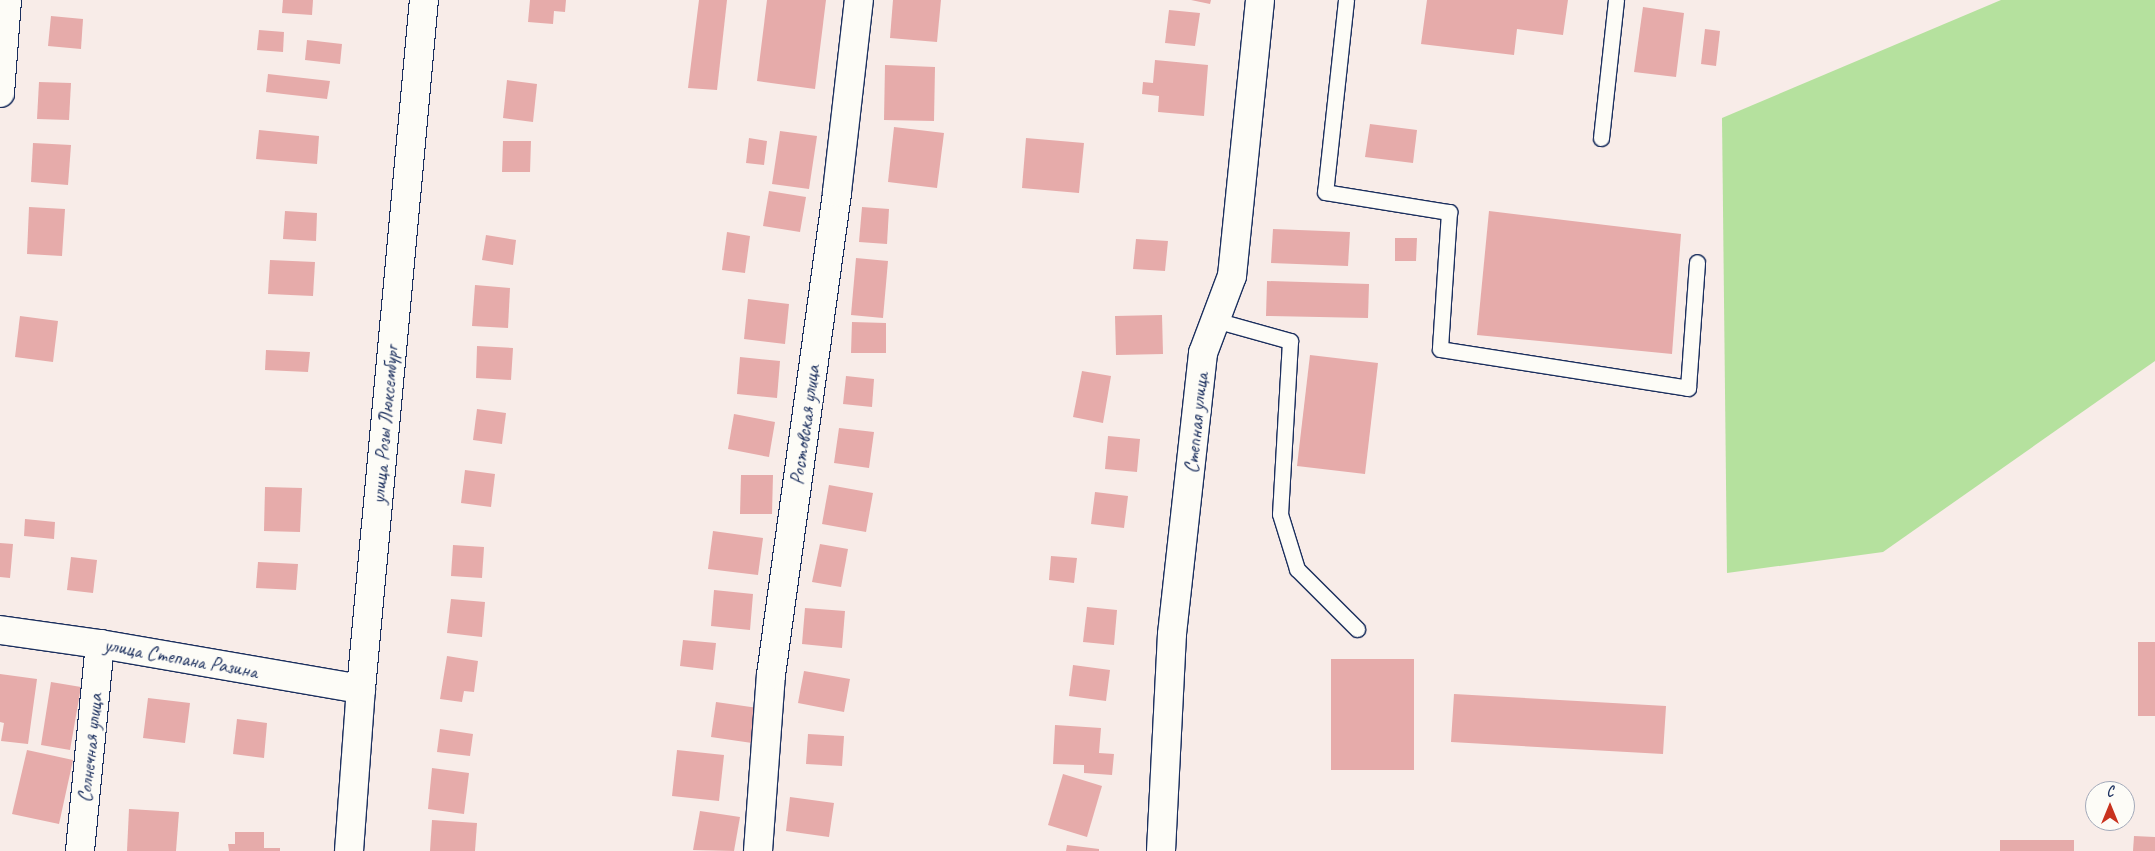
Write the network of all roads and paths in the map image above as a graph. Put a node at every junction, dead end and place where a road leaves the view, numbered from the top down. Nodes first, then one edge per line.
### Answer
1 (7, 0) edge
2 (424, 0) edge
3 (860, 0) edge
4 (1260, 0) edge
5 (1346, 0) edge
6 (1616, 0) edge
7 (0, 93) edge
8 (1601, 138) dead end
9 (1697, 262) dead end
10 (1215, 320) junction
11 (1357, 629) dead end
12 (0, 630) edge
13 (100, 644) junction
14 (361, 689) junction
15 (80, 851) edge
16 (349, 851) edge
17 (758, 851) edge
18 (1161, 851) edge

1 - 7 street
2 - 14 street, улица Розы Люксембург
3 - 17 street, Ростовская улица
4 - 10 street, Степная улица
5 - 9 lane
6 - 8 lane
10 - 11 lane
10 - 18 street, Степная улица
12 - 13 street, улица Степана Разина
13 - 14 street, улица Степана Разина
13 - 15 street, Солнечная улица
14 - 16 street, улица Розы Люксембург

